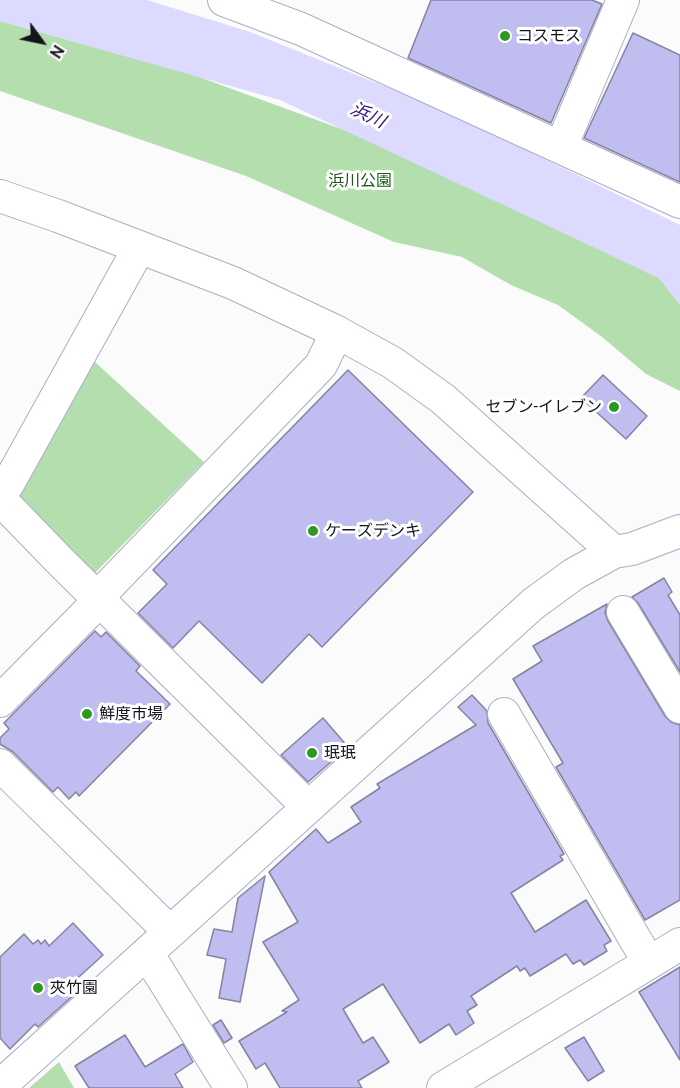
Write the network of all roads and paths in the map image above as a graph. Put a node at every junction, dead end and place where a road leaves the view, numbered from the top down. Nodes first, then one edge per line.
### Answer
1 (224, 0) edge
2 (623, 0) edge
3 (561, 147) junction
4 (0, 196) edge
5 (680, 202) edge
6 (140, 248) junction
7 (337, 332) junction
8 (0, 493) edge
9 (0, 499) edge
10 (680, 531) edge
11 (614, 552) junction
12 (98, 597) junction
13 (623, 612) dead end
14 (0, 701) edge
15 (680, 707) edge
16 (504, 714) dead end
17 (0, 765) edge
18 (308, 807) junction
19 (170, 932) junction
20 (680, 944) edge
21 (147, 953) junction
22 (649, 963) junction
23 (0, 1086) edge
24 (231, 1088) edge
25 (443, 1088) edge

1 - 3 street
2 - 3 street
3 - 5 street
4 - 6 street
6 - 7 street
6 - 8 street
7 - 11 street
7 - 12 street
9 - 12 street
10 - 11 street
11 - 18 street
12 - 14 street
12 - 18 street
13 - 15 street
16 - 22 street
17 - 19 street
18 - 19 street
19 - 21 street
20 - 22 street
21 - 23 street
21 - 24 street
22 - 25 street

